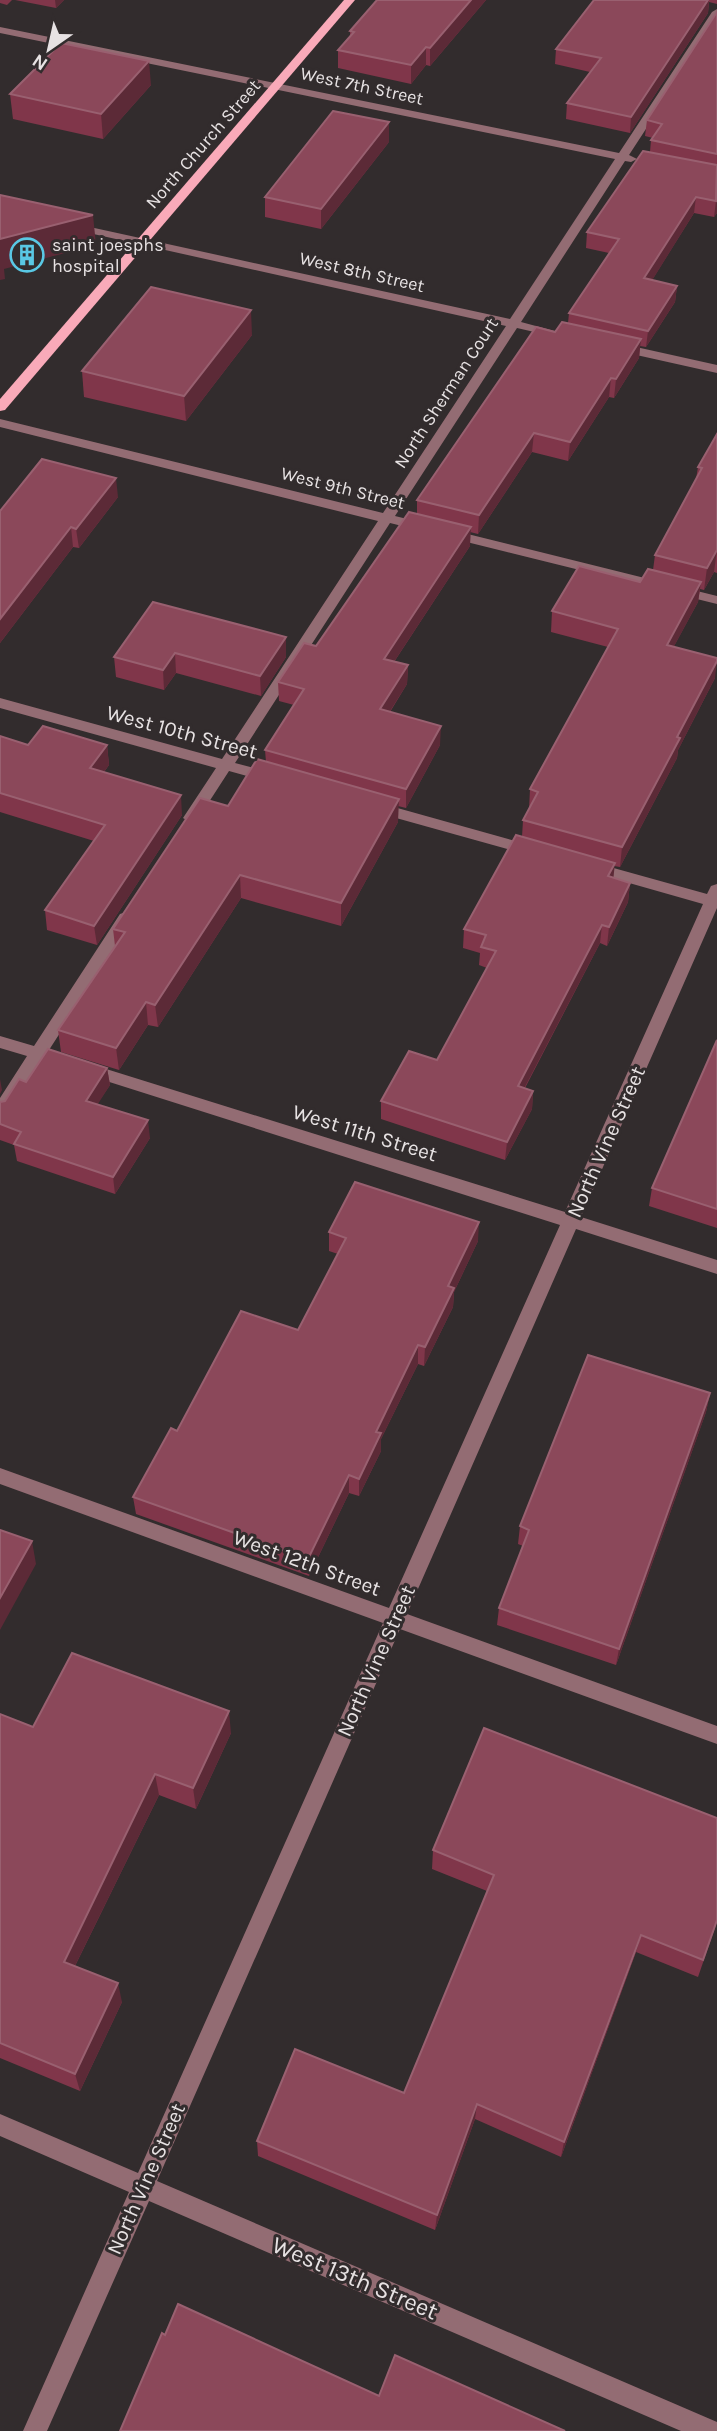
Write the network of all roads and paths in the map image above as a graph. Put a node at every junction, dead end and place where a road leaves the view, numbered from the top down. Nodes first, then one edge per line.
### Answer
1 (350, 0) edge
2 (713, 9) edge
3 (0, 30) edge
4 (276, 86) junction
5 (622, 157) junction
6 (649, 162) edge
7 (52, 221) edge
8 (142, 241) junction
9 (513, 324) junction
10 (568, 336) edge
11 (608, 345) edge
12 (717, 369) edge
13 (0, 407) edge
14 (0, 423) edge
15 (387, 518) junction
16 (717, 600) edge
17 (0, 703) edge
18 (225, 766) junction
19 (291, 784) edge
20 (357, 802) edge
21 (180, 835) edge
22 (541, 853) edge
23 (581, 864) edge
24 (715, 898) edge
25 (135, 904) edge
26 (0, 1042) edge
27 (38, 1054) junction
28 (0, 1112) edge
29 (571, 1221) junction
30 (717, 1267) edge
31 (0, 1476) edge
32 (394, 1618) junction
33 (717, 1735) edge
34 (0, 2126) edge
35 (143, 2187) junction
36 (35, 2431) edge
37 (710, 2431) edge

1 - 4 main road, North Church Street
2 - 5 street, North Sherman Court
3 - 4 street, West 7th Street
4 - 5 street, West 7th Street
4 - 8 main road, North Church Street
5 - 6 street, West 7th Street
5 - 9 street, North Sherman Court
7 - 8 street, West 8th Street
8 - 9 street, West 8th Street
8 - 13 main road, North Church Street
9 - 10 street, West 8th Street
9 - 15 street, North Sherman Court
11 - 12 street
14 - 15 street, West 9th Street
15 - 16 street, West 9th Street
15 - 18 street, North Sherman Court
17 - 18 street, West 10th Street
18 - 19 street, West 10th Street
18 - 21 street, North Sherman Court
20 - 22 street
23 - 24 street
24 - 29 street, North Vine Street
25 - 27 street
26 - 27 street, West 11th Street
27 - 28 street
27 - 29 street, West 11th Street
29 - 30 street, West 11th Street
29 - 32 street, North Vine Street
31 - 32 street, West 12th Street
32 - 33 street, West 12th Street
32 - 35 street, North Vine Street
34 - 35 street, West 13th Street
35 - 36 street, North Vine Street
35 - 37 street, West 13th Street

